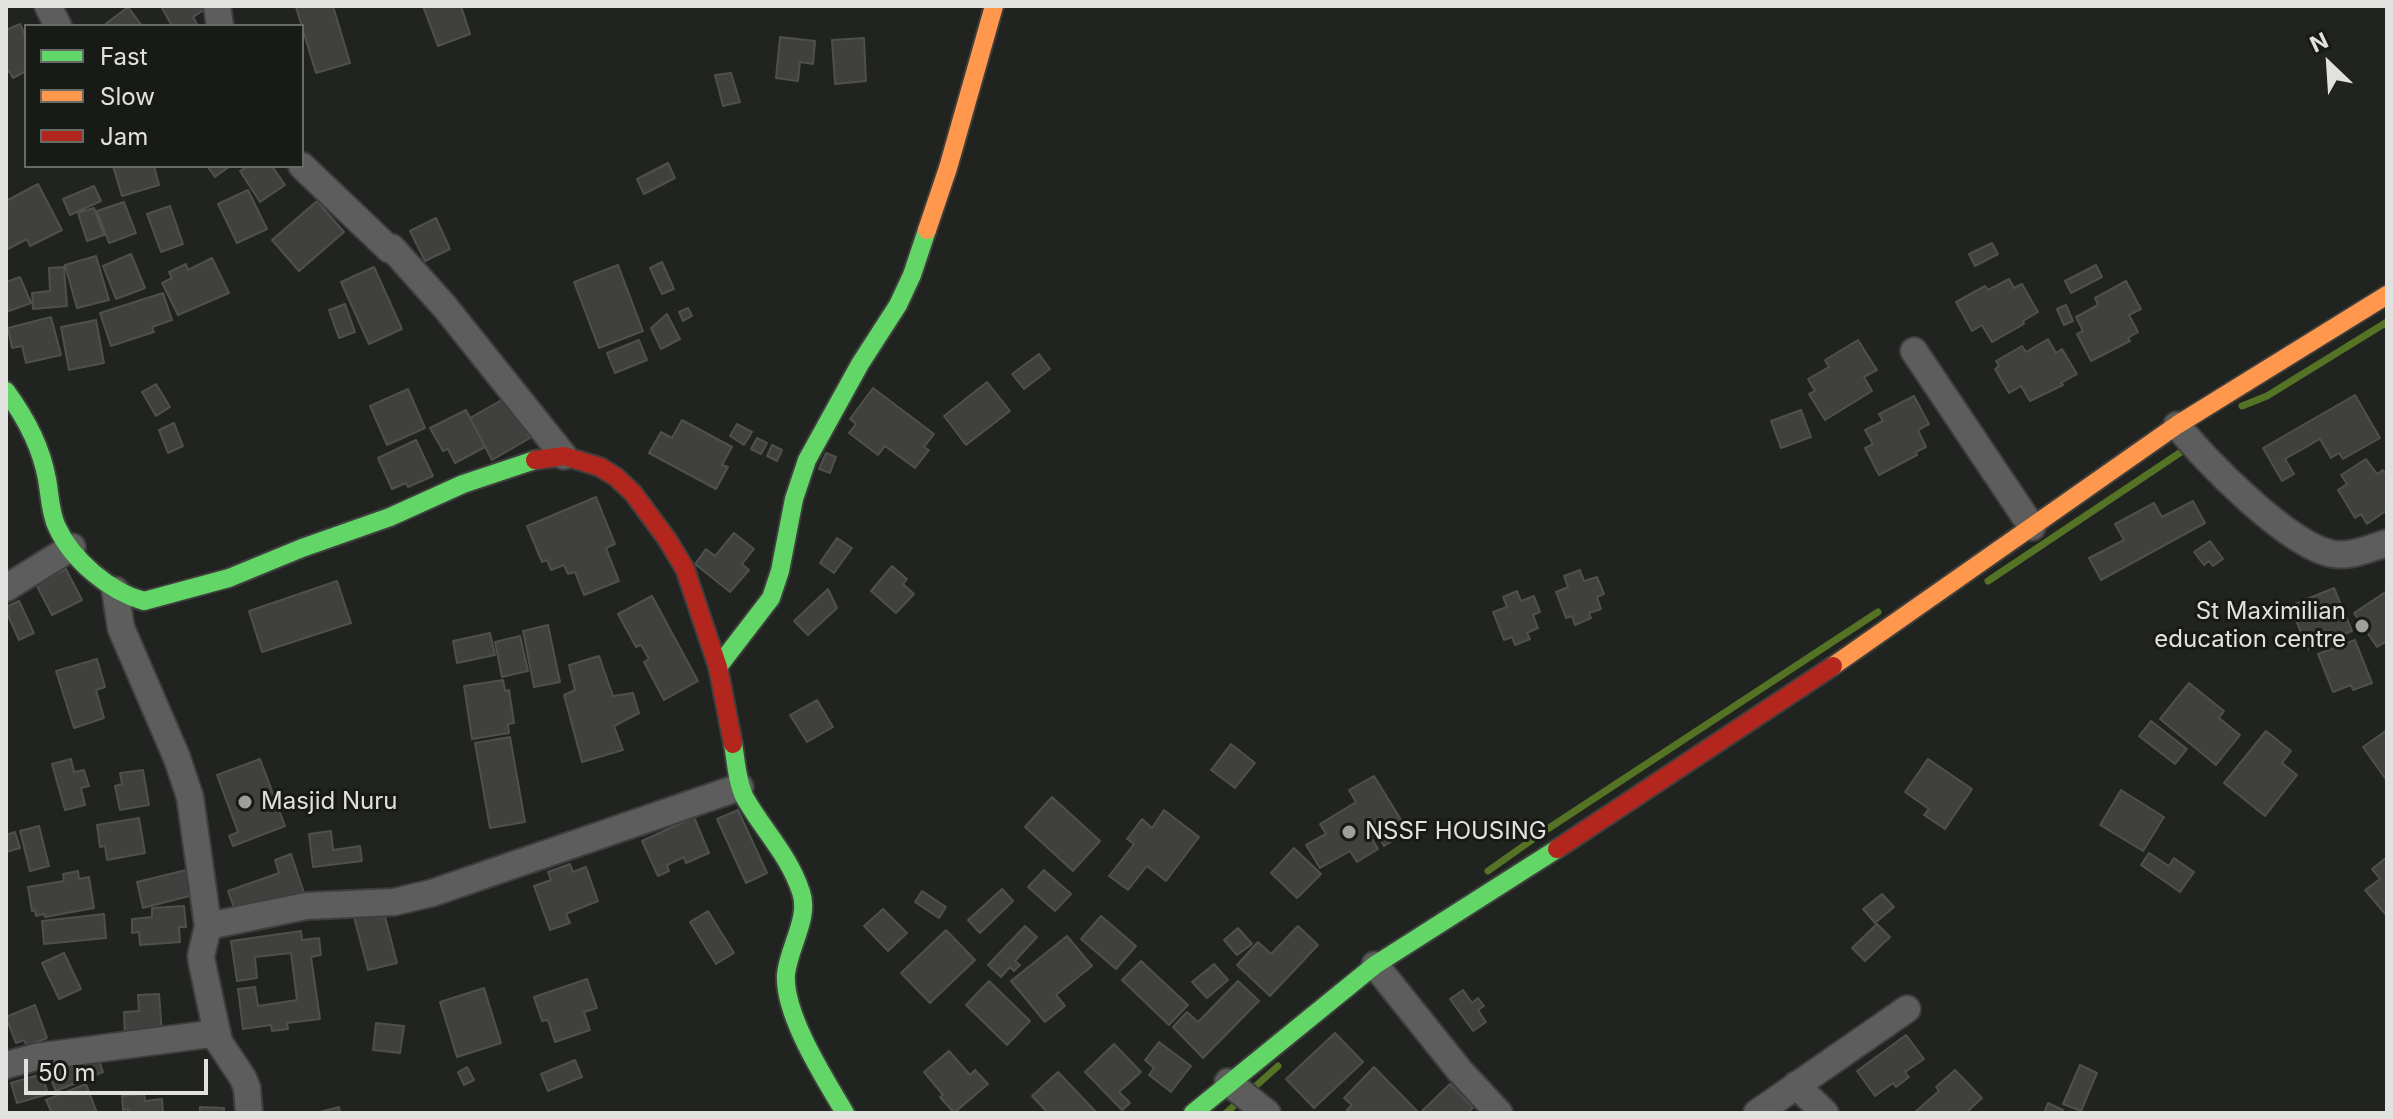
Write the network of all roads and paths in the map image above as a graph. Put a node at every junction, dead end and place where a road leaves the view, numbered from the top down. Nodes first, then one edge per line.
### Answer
1 (48, 6) edge
2 (994, 6) edge
3 (57, 24) edge
4 (304, 168) edge
5 (2387, 295) edge
6 (1914, 351) dead end
7 (6, 391) edge
8 (2177, 425) junction
9 (564, 456) junction
10 (2032, 527) junction
11 (2387, 543) edge
12 (72, 547) junction
13 (6, 588) edge
14 (115, 590) junction
15 (718, 667) junction
16 (740, 787) junction
17 (208, 926) junction
18 (1375, 965) junction
19 (1907, 1009) dead end
20 (217, 1033) junction
21 (6, 1065) edge
22 (1228, 1082) junction
23 (1796, 1085) junction
24 (249, 1113) edge
25 (845, 1113) edge
26 (1193, 1113) edge
27 (1267, 1113) edge
28 (1499, 1113) edge
29 (1757, 1113) edge
30 (1825, 1113) edge

1 - 3 street
2 - 15 street
4 - 9 street
5 - 8 street
6 - 10 street
7 - 12 street
8 - 10 street
8 - 11 street
9 - 14 street
9 - 15 street
10 - 18 street
12 - 13 street
12 - 14 street
14 - 17 street
15 - 16 street
16 - 17 street
16 - 25 street
17 - 20 street
18 - 22 street
18 - 28 street
19 - 23 street
20 - 21 street
20 - 24 street
22 - 26 street
22 - 27 street
23 - 29 street
23 - 30 street

